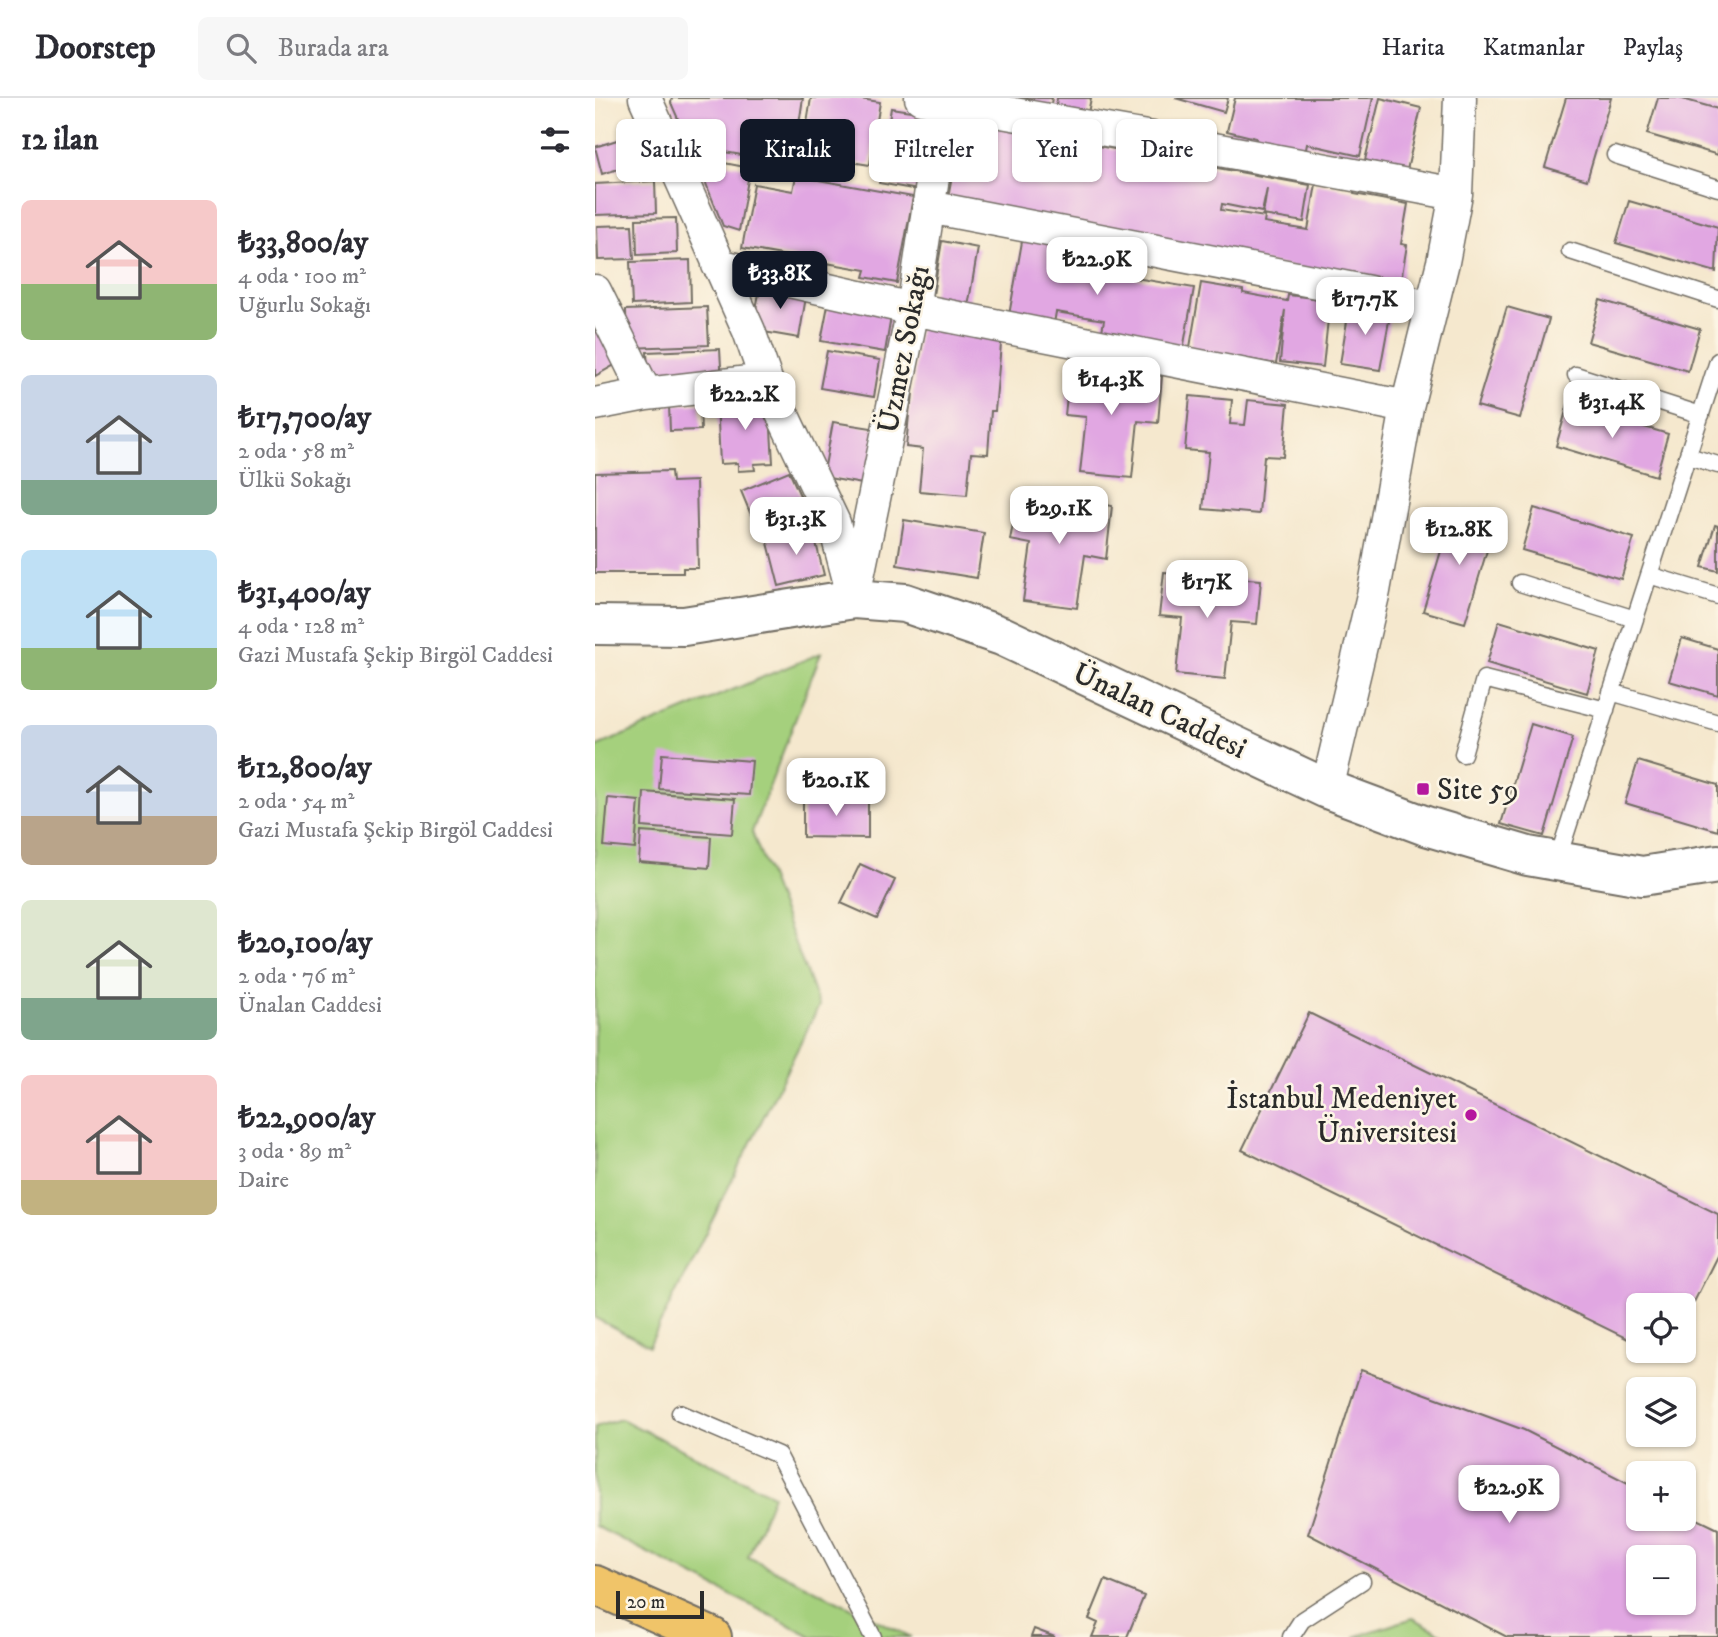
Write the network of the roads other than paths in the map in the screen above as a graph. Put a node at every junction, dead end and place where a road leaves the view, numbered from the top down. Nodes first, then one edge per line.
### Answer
1 (645, 98) edge
2 (1460, 98) edge
3 (937, 99) edge
4 (1615, 155) dead end
5 (1718, 188) edge
6 (1456, 194) junction
7 (929, 207) junction
8 (1570, 251) dead end
9 (718, 265) junction
10 (595, 291) edge
11 (1718, 299) edge
12 (1430, 308) junction
13 (913, 309) junction
14 (1718, 361) edge
15 (1576, 375) dead end
16 (767, 380) junction
17 (646, 394) junction
18 (595, 404) edge
19 (1407, 407) junction
20 (1701, 415) junction
21 (1688, 456) junction
22 (1718, 465) edge
23 (1649, 575) junction
24 (1520, 583) dead end
25 (1718, 596) edge
26 (854, 600) junction
27 (1635, 619) junction
28 (595, 625) edge
29 (1611, 692) junction
30 (1606, 710) junction
31 (1718, 723) edge
32 (1463, 754) dead end
33 (1327, 789) junction
34 (1557, 861) junction
35 (1718, 864) edge
36 (680, 1413) dead end
37 (595, 1576) edge
38 (1362, 1581) dead end
39 (595, 1585) edge
40 (714, 1637) edge
41 (873, 1637) edge
42 (1291, 1637) edge

1 - 9 street
2 - 6 street
3 - 6 street
3 - 7 street, Üzmez Sokağı
4 - 5 lane
6 - 12 street
7 - 12 street
7 - 13 street, Üzmez Sokağı
8 - 11 lane
9 - 13 street
9 - 16 street
10 - 17 street
12 - 19 street
13 - 19 street
13 - 26 street, Üzmez Sokağı
14 - 20 lane
15 - 20 lane
16 - 17 street
16 - 26 street
17 - 18 street
19 - 33 street
20 - 21 lane
21 - 22 lane
21 - 23 lane
23 - 25 lane
23 - 27 lane
24 - 27 lane
26 - 28 street, Ünalan Caddesi
26 - 33 street, Ünalan Caddesi
27 - 29 lane
29 - 30 lane
29 - 31 lane
30 - 32 lane
30 - 34 lane
33 - 34 street, Ünalan Caddesi
34 - 35 street, Ünalan Caddesi
36 - 41 lane
37 - 40 street
38 - 42 lane
39 - 40 highway

